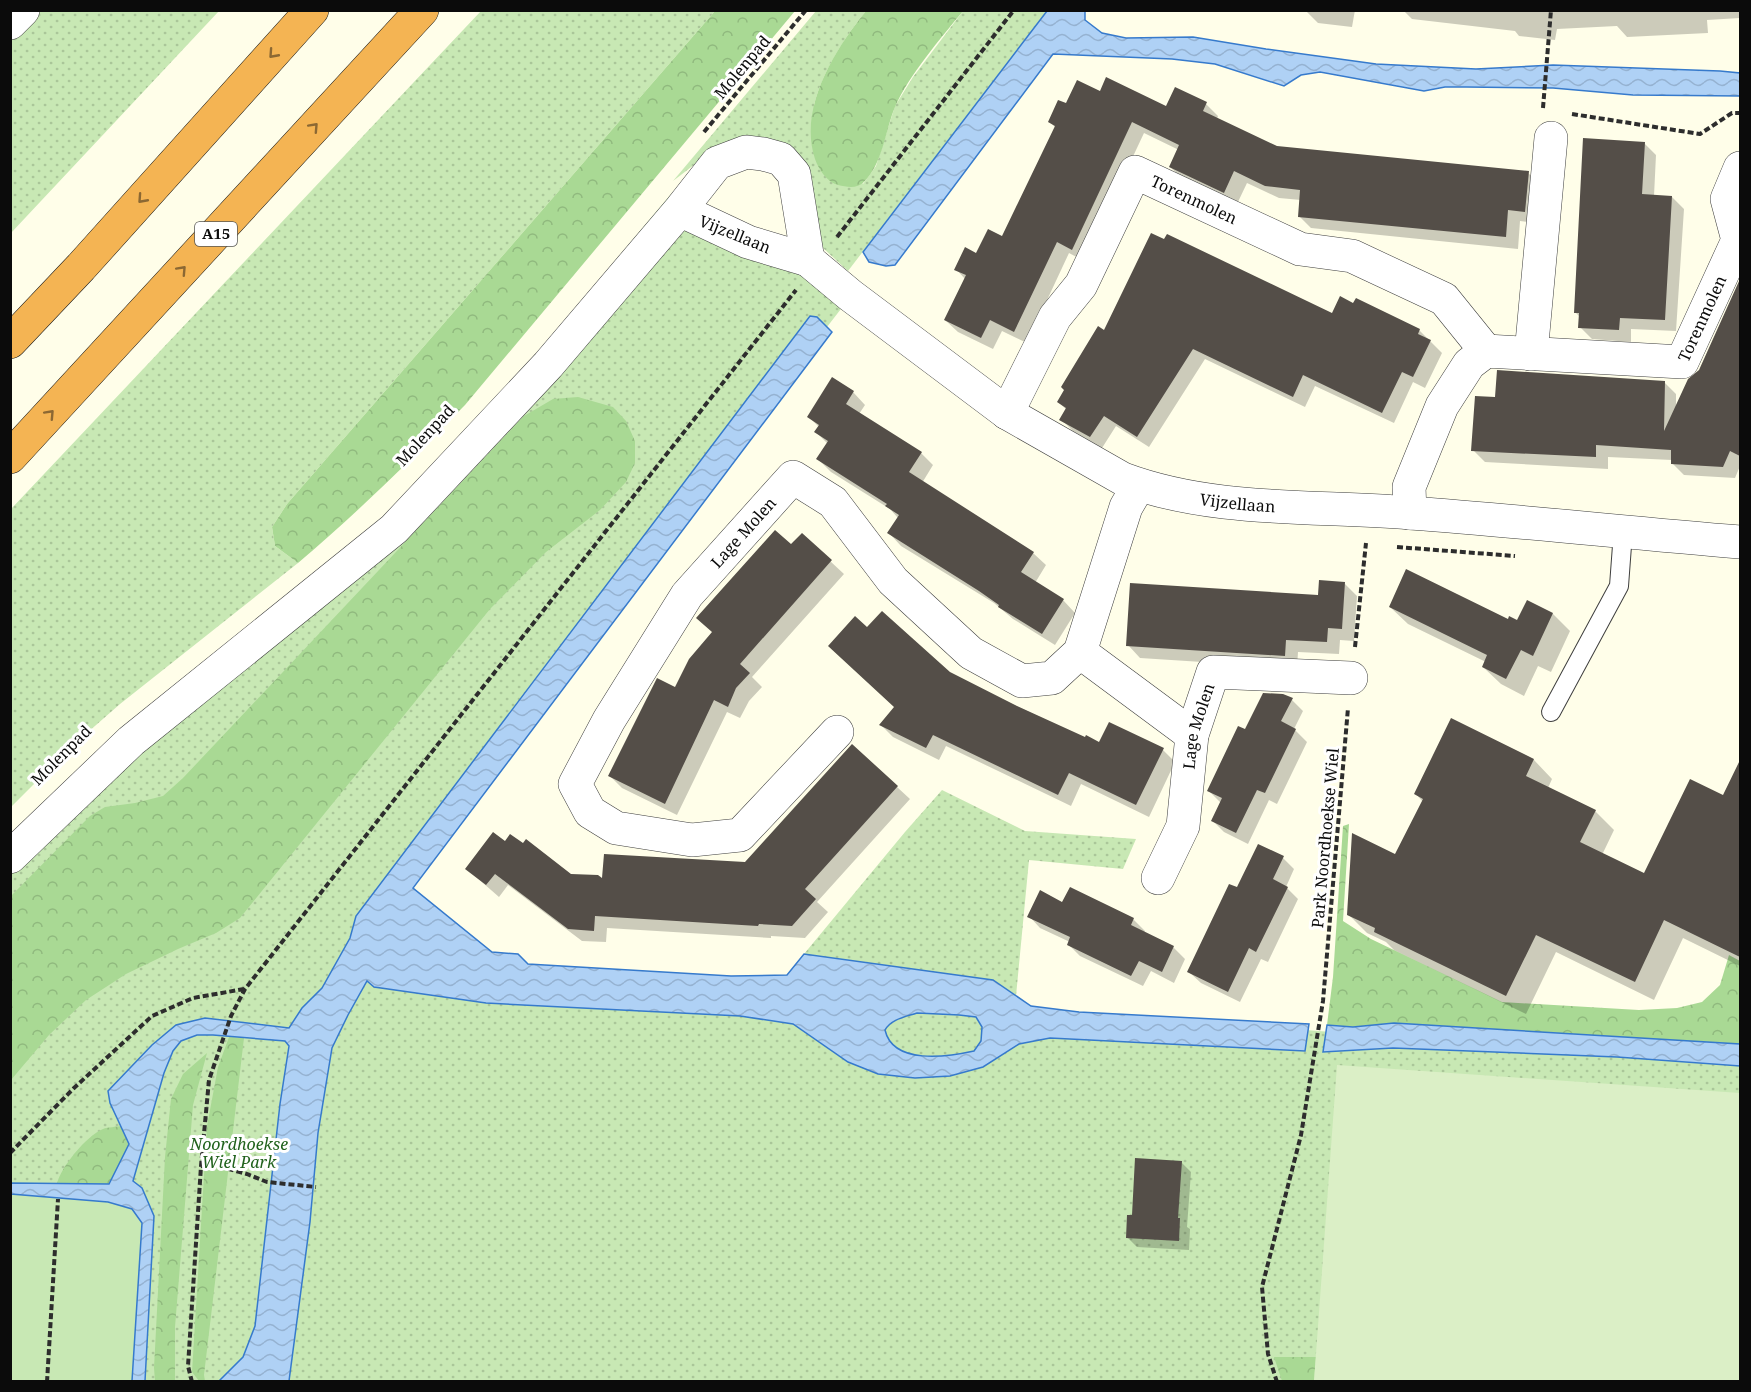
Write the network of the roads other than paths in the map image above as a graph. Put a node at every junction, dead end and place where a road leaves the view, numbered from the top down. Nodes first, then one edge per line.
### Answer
1 (22, 10) edge
2 (312, 10) edge
3 (422, 10) edge
4 (10, 23) edge
5 (1553, 118) road end
6 (1740, 168) edge
7 (680, 210) junction
8 (811, 263) junction
9 (81, 267) junction
10 (10, 329) edge
11 (10, 342) edge
12 (1486, 351) junction
13 (1531, 354) junction
14 (1007, 413) junction
15 (10, 457) edge
16 (1139, 485) junction
17 (1410, 513) junction
18 (1623, 532) junction
19 (1740, 542) edge
20 (1080, 652) junction
21 (1351, 678) road end
22 (1551, 712) dead end
23 (837, 732) dead end
24 (1192, 735) junction
25 (10, 856) edge
26 (1158, 878) dead end

1 - 4 street
2 -> 9 highway
15 -> 3 highway, A15
5 - 13 street
6 - 13 street, Torenmolen
7 - 8 street, Vijzellaan
7 - 8 street, Vijzellaan
7 - 25 street
8 - 14 street, Vijzellaan
9 - 10 highway
9 - 11 highway
12 - 13 street, Torenmolen
12 - 14 street, Torenmolen
12 - 17 street
14 - 16 street, Vijzellaan
16 - 17 street, Vijzellaan
16 - 20 street, Lage Molen
17 - 18 street, Vijzellaan
18 - 19 street, Vijzellaan
18 - 22 lane
20 - 23 street, Lage Molen
20 - 24 street
21 - 24 street, Lage Molen
24 - 26 street, Lage Molen

